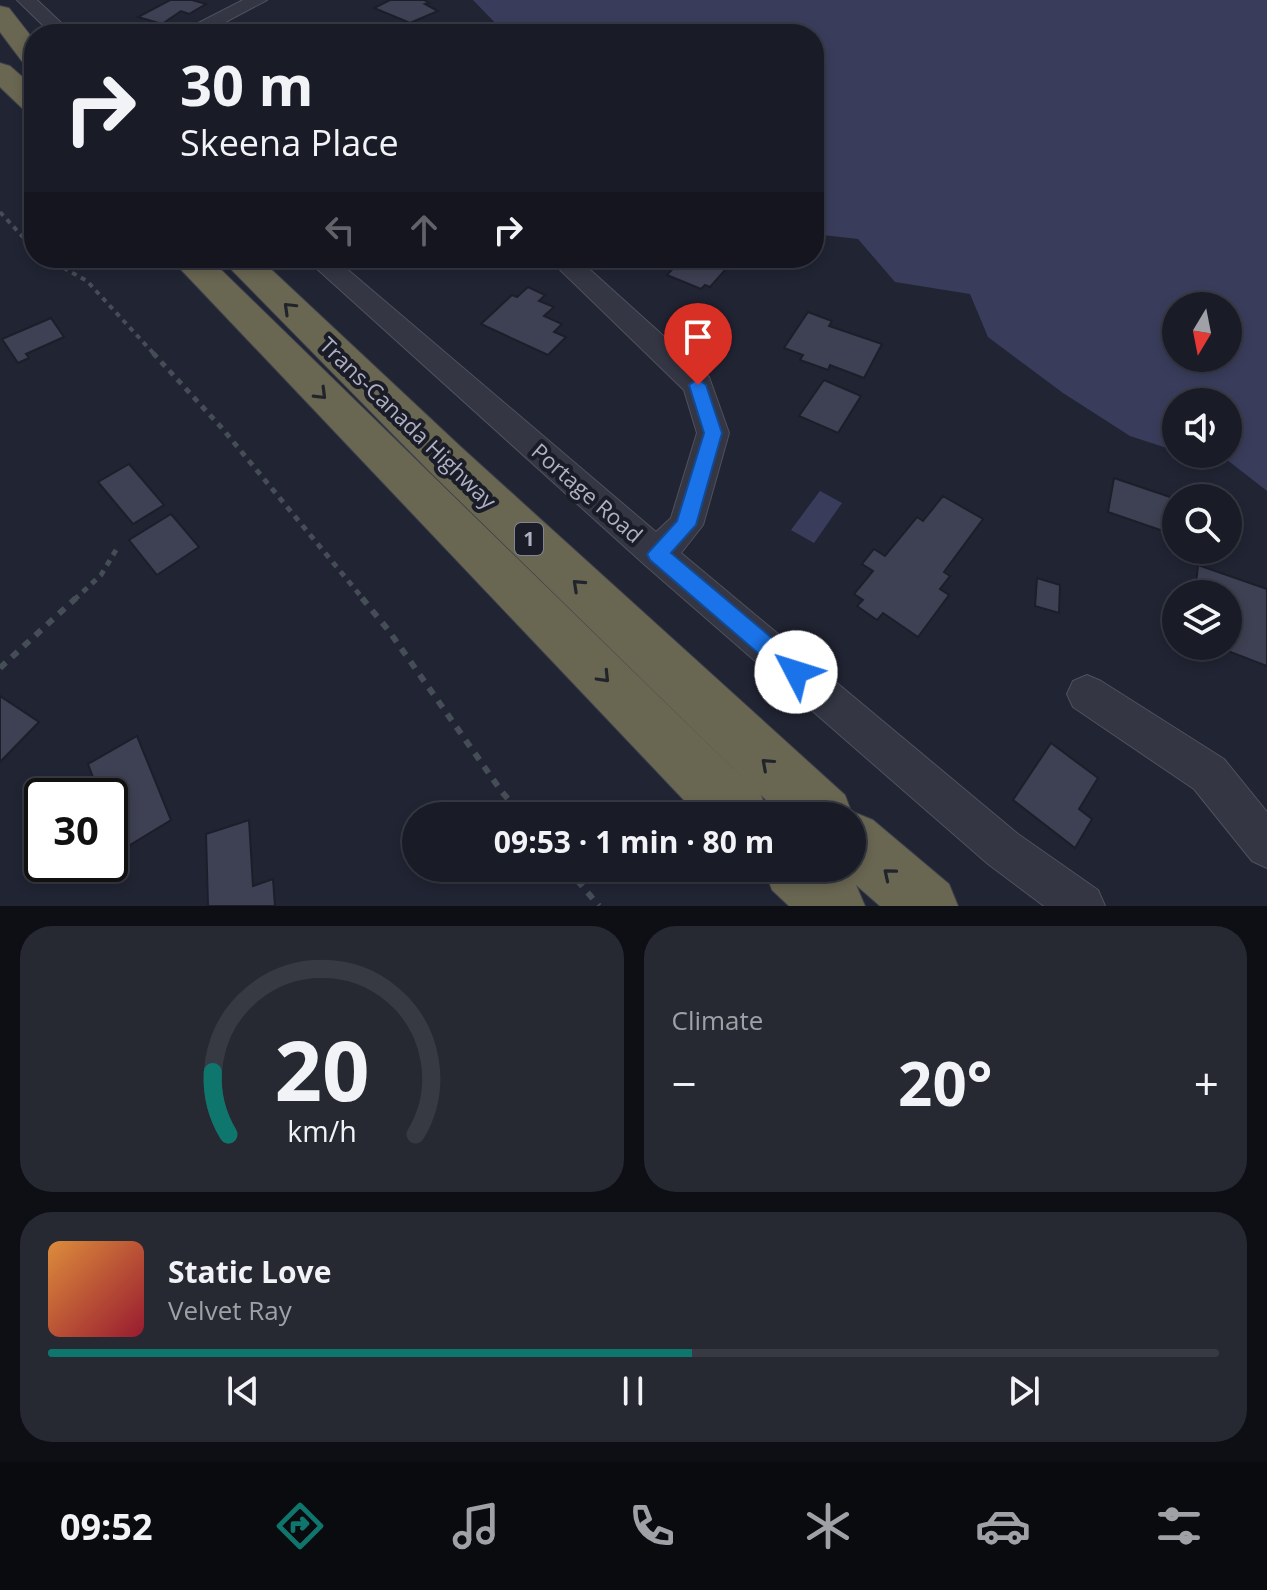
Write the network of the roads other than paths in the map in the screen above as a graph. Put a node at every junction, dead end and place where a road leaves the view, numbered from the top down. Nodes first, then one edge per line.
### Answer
1 (26, 0) edge
2 (258, 0) edge
3 (0, 14) edge
4 (52, 24) edge
5 (208, 24) edge
6 (0, 35) edge
7 (24, 45) edge
8 (24, 55) edge
9 (0, 72) edge
10 (0, 82) edge
11 (24, 94) edge
12 (24, 97) edge
13 (198, 268) edge
14 (248, 268) edge
15 (329, 268) edge
16 (572, 268) edge
17 (657, 554) junction
18 (1087, 694) dead end
19 (726, 802) edge
20 (809, 802) edge
21 (1267, 846) edge
22 (866, 853) edge
23 (809, 882) edge
24 (834, 906) edge
25 (927, 906) edge
26 (1082, 906) edge

1 - 4 street
2 - 5 street
3 - 7 highway
6 - 8 highway
9 - 11 highway
10 - 12 highway
13 -> 19 highway, Trans-Canada Highway / 1
20 -> 14 highway, Trans-Canada Highway / 1
15 - 17 street, Portage Road
16 - 17 street
17 - 26 street, Portage Road
18 - 21 street
25 -> 22 highway
23 - 24 highway

